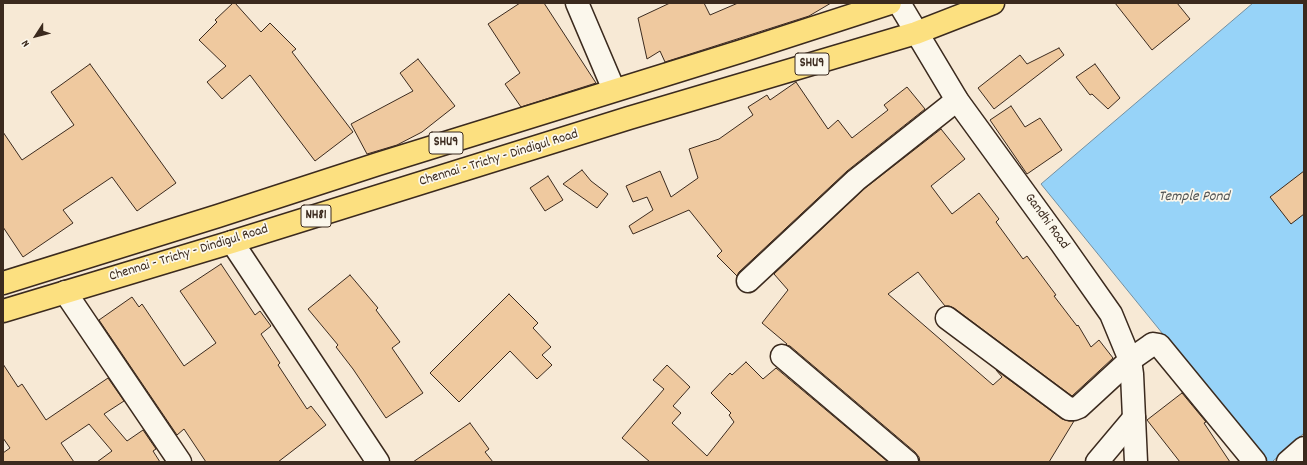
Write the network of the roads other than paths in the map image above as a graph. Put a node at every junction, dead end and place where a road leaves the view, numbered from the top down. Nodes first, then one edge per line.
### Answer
1 (577, 3) edge
2 (890, 3) edge
3 (899, 3) edge
4 (993, 3) edge
5 (916, 33) junction
6 (614, 90) junction
7 (957, 100) junction
8 (629, 118) joint
9 (232, 242) junction
10 (748, 281) dead end
11 (3, 283) edge
12 (65, 292) junction
13 (3, 311) edge
14 (947, 318) dead end
15 (782, 356) dead end
16 (1130, 360) junction
17 (1134, 418) junction
18 (1304, 448) edge
19 (180, 462) edge
20 (378, 462) edge
21 (907, 462) edge
22 (1096, 462) edge
23 (1136, 462) edge
24 (1255, 462) edge
25 (1288, 462) edge

1 - 6 street
2 - 6 highway, Chennai - Trichy - Dindigul Road / SHU9
3 - 5 street, Gandhi Road
4 - 5 highway, Chennai - Trichy - Dindigul Road / SHU9
5 - 7 street, Gandhi Road
5 - 8 highway, Chennai - Trichy - Dindigul Road / SHU9
6 - 11 highway, Chennai - Trichy - Dindigul Road / SHU9
7 - 10 street
7 - 16 street, Gandhi Road
8 - 9 highway, Chennai - Trichy - Dindigul Road / NH81
9 - 12 highway, Chennai - Trichy - Dindigul Road / NH81
9 - 20 street
12 - 13 highway, Chennai - Trichy - Dindigul Road / NH81
12 - 19 street
14 - 16 street
15 - 21 street
16 - 17 street, Gandhi Road
16 - 24 street
17 - 22 street
17 - 23 street, Gandhi Road
18 - 25 street

